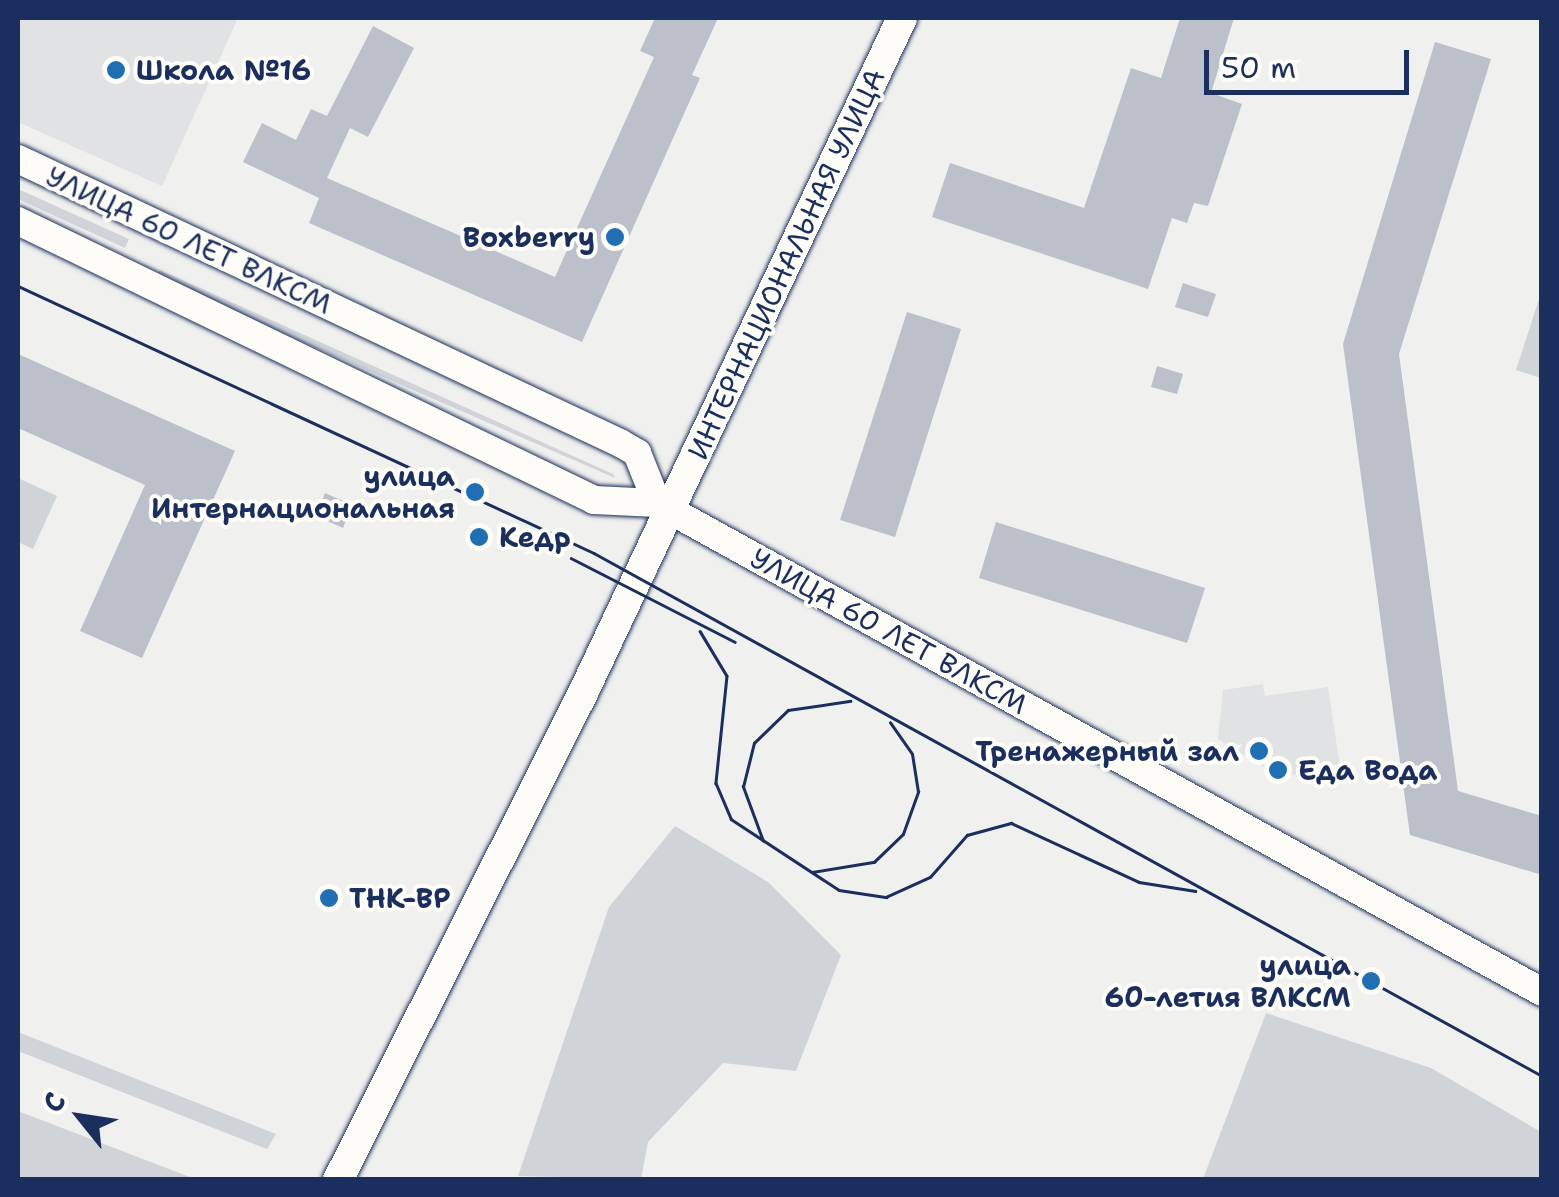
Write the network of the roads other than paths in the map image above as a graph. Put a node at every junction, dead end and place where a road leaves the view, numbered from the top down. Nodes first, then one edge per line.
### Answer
1 (902, 18) edge
2 (18, 159) edge
3 (18, 220) edge
4 (664, 506) junction
5 (1542, 992) edge
6 (338, 1180) edge

1 - 4 main road, ИНТЕРНАЦИОНАЛЬНАЯ УЛИЦА
2 - 4 street, УЛИЦА 60 ЛЕТ ВЛКСМ
3 - 4 street, УЛИЦА 60 ЛЕТ ВЛКСМ
4 - 5 street, УЛИЦА 60 ЛЕТ ВЛКСМ
4 - 6 main road, ИНТЕРНАЦИОНАЛЬНАЯ УЛИЦА

